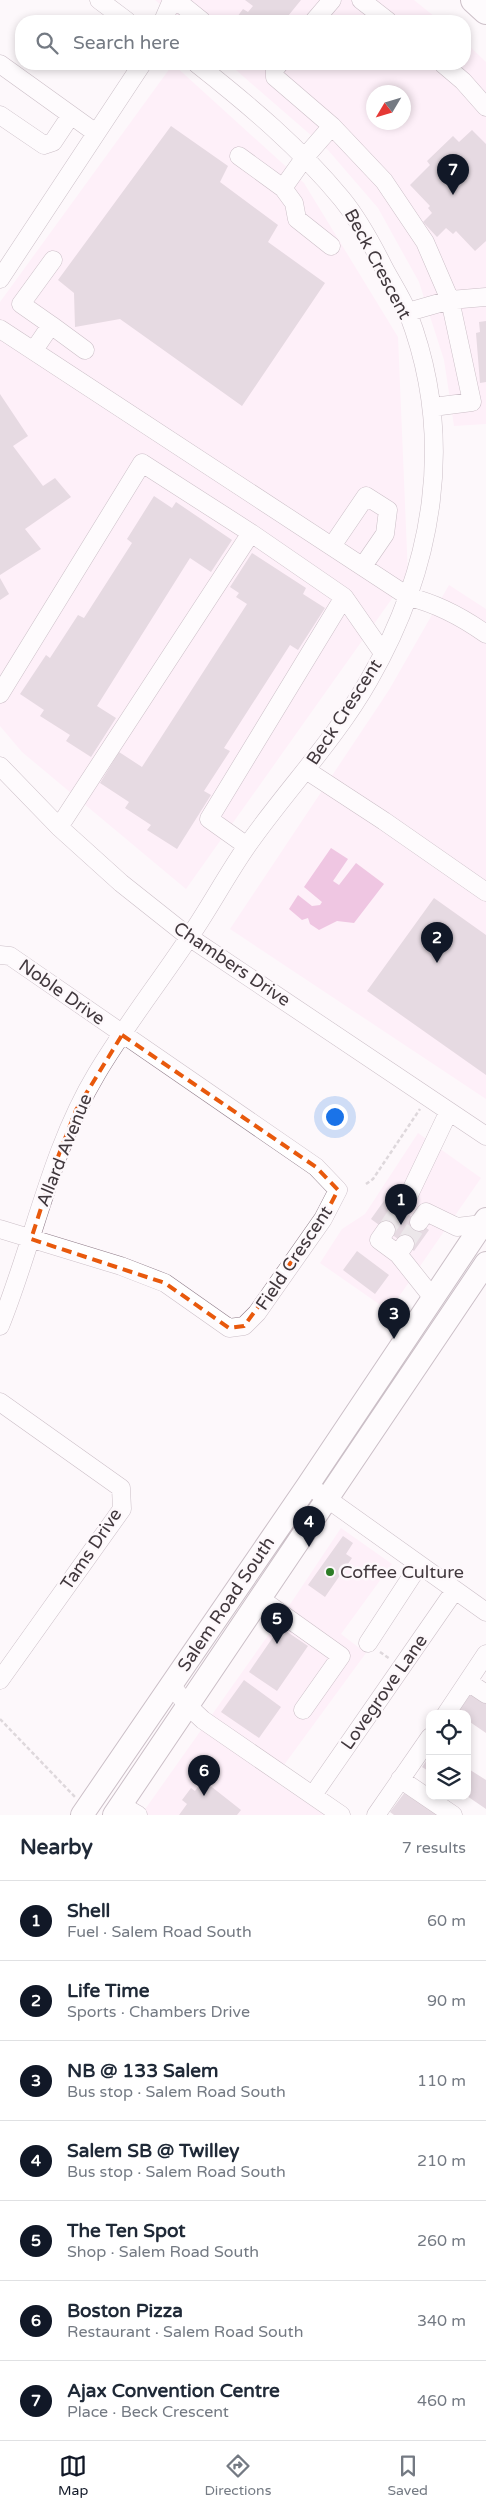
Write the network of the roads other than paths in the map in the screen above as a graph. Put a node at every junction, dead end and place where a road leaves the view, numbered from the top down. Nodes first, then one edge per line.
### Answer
1 (99, 0) edge
2 (172, 0) edge
3 (176, 0) edge
4 (332, 0) edge
5 (361, 0) edge
6 (474, 0) edge
7 (486, 11) edge
8 (119, 15) edge
9 (165, 15) edge
10 (195, 15) edge
11 (319, 15) edge
12 (380, 15) edge
13 (0, 64) edge
14 (138, 70) edge
15 (205, 70) edge
16 (275, 70) edge
17 (450, 70) edge
18 (486, 107) edge
19 (0, 115) edge
20 (71, 115) junction
21 (332, 126) junction
22 (96, 133) junction
23 (239, 156) dead end
24 (305, 157) junction
25 (284, 188) junction
26 (331, 246) dead end
27 (53, 260) dead end
28 (0, 278) edge
29 (486, 297) edge
30 (450, 300) junction
31 (408, 312) junction
32 (51, 325) junction
33 (0, 329) edge
34 (34, 350) junction
35 (85, 350) dead end
36 (479, 401) edge
37 (433, 407) junction
38 (251, 533) junction
39 (332, 546) junction
40 (363, 566) junction
41 (344, 597) junction
42 (409, 597) junction
43 (486, 634) edge
44 (383, 653) junction
45 (0, 694) edge
46 (0, 766) edge
47 (306, 770) junction
48 (60, 828) junction
49 (247, 846) junction
50 (486, 892) edge
51 (189, 937) junction
52 (0, 955) edge
53 (122, 1035) junction
54 (449, 1110) junction
55 (486, 1136) edge
56 (484, 1222) edge
57 (0, 1229) edge
58 (386, 1230) dead end
59 (31, 1239) junction
60 (486, 1263) edge
61 (433, 1298) junction
62 (0, 1326) edge
63 (0, 1402) edge
64 (308, 1485) junction
65 (329, 1499) junction
66 (419, 1565) junction
67 (455, 1590) junction
68 (261, 1599) junction
69 (486, 1612) edge
70 (368, 1644) road end
71 (486, 1654) edge
72 (0, 1680) edge
73 (468, 1682) junction
74 (172, 1685) junction
75 (486, 1694) edge
76 (188, 1706) junction
77 (304, 1710) dead end
78 (449, 1710) edge
79 (426, 1742) edge
80 (400, 1779) junction
81 (313, 1795) junction
82 (84, 1811) edge
83 (124, 1812) edge
84 (341, 1815) edge
85 (376, 1815) edge
86 (453, 1815) edge

1 - 8 street
2 - 9 street
3 - 10 street
4 - 11 street
5 - 12 street
6 - 7 highway
13 - 20 street
14 - 22 street
15 - 24 street, Beck Crescent
16 - 21 street
17 - 18 street
19 - 20 street
20 - 22 street
21 - 24 street
21 - 30 street
22 - 28 street
23 - 25 street
24 - 25 street
24 - 31 street, Beck Crescent
25 - 26 street
27 - 32 street
29 - 30 street
30 - 31 street
30 - 36 street
31 - 37 street, Beck Crescent
32 - 34 street
32 - 35 street
33 - 34 street
34 - 39 street
36 - 37 street
37 - 42 street, Beck Crescent
38 - 41 street
38 - 45 street
38 - 48 street
39 - 40 street
39 - 40 street
40 - 42 street
41 - 44 street
41 - 49 street
42 - 43 street
42 - 44 street, Beck Crescent
44 - 47 street, Beck Crescent
46 - 48 street, Chambers Drive
47 - 49 street, Beck Crescent
47 - 50 street
48 - 51 street, Chambers Drive
49 - 51 street, Beck Crescent
51 - 53 street, Allard Avenue
51 - 54 street, Chambers Drive
52 - 53 street, Noble Drive
53 - 59 street, Allard Avenue
53 - 59 street, Field Crescent
54 - 55 street, Chambers Drive
54 - 56 street
56 - 61 main road, Salem Road South
57 - 59 street
58 - 61 street
59 - 62 street, Allard Avenue
60 - 65 main road, Salem Road South
61 - 64 main road, Salem Road South
63 - 72 street, Tams Drive
64 - 65 street
64 - 74 main road, Salem Road South
65 - 66 street
65 - 68 main road, Salem Road South
66 - 67 street
66 - 70 street
67 - 69 street
67 - 81 street, Lovegrove Lane
68 - 76 main road, Salem Road South
68 - 77 street
71 - 73 street
73 - 75 street
73 - 78 street
74 - 76 street
74 - 82 main road, Salem Road South
76 - 81 street
76 - 83 main road, Salem Road South
79 - 80 street
80 - 85 street
80 - 86 street
81 - 84 street

